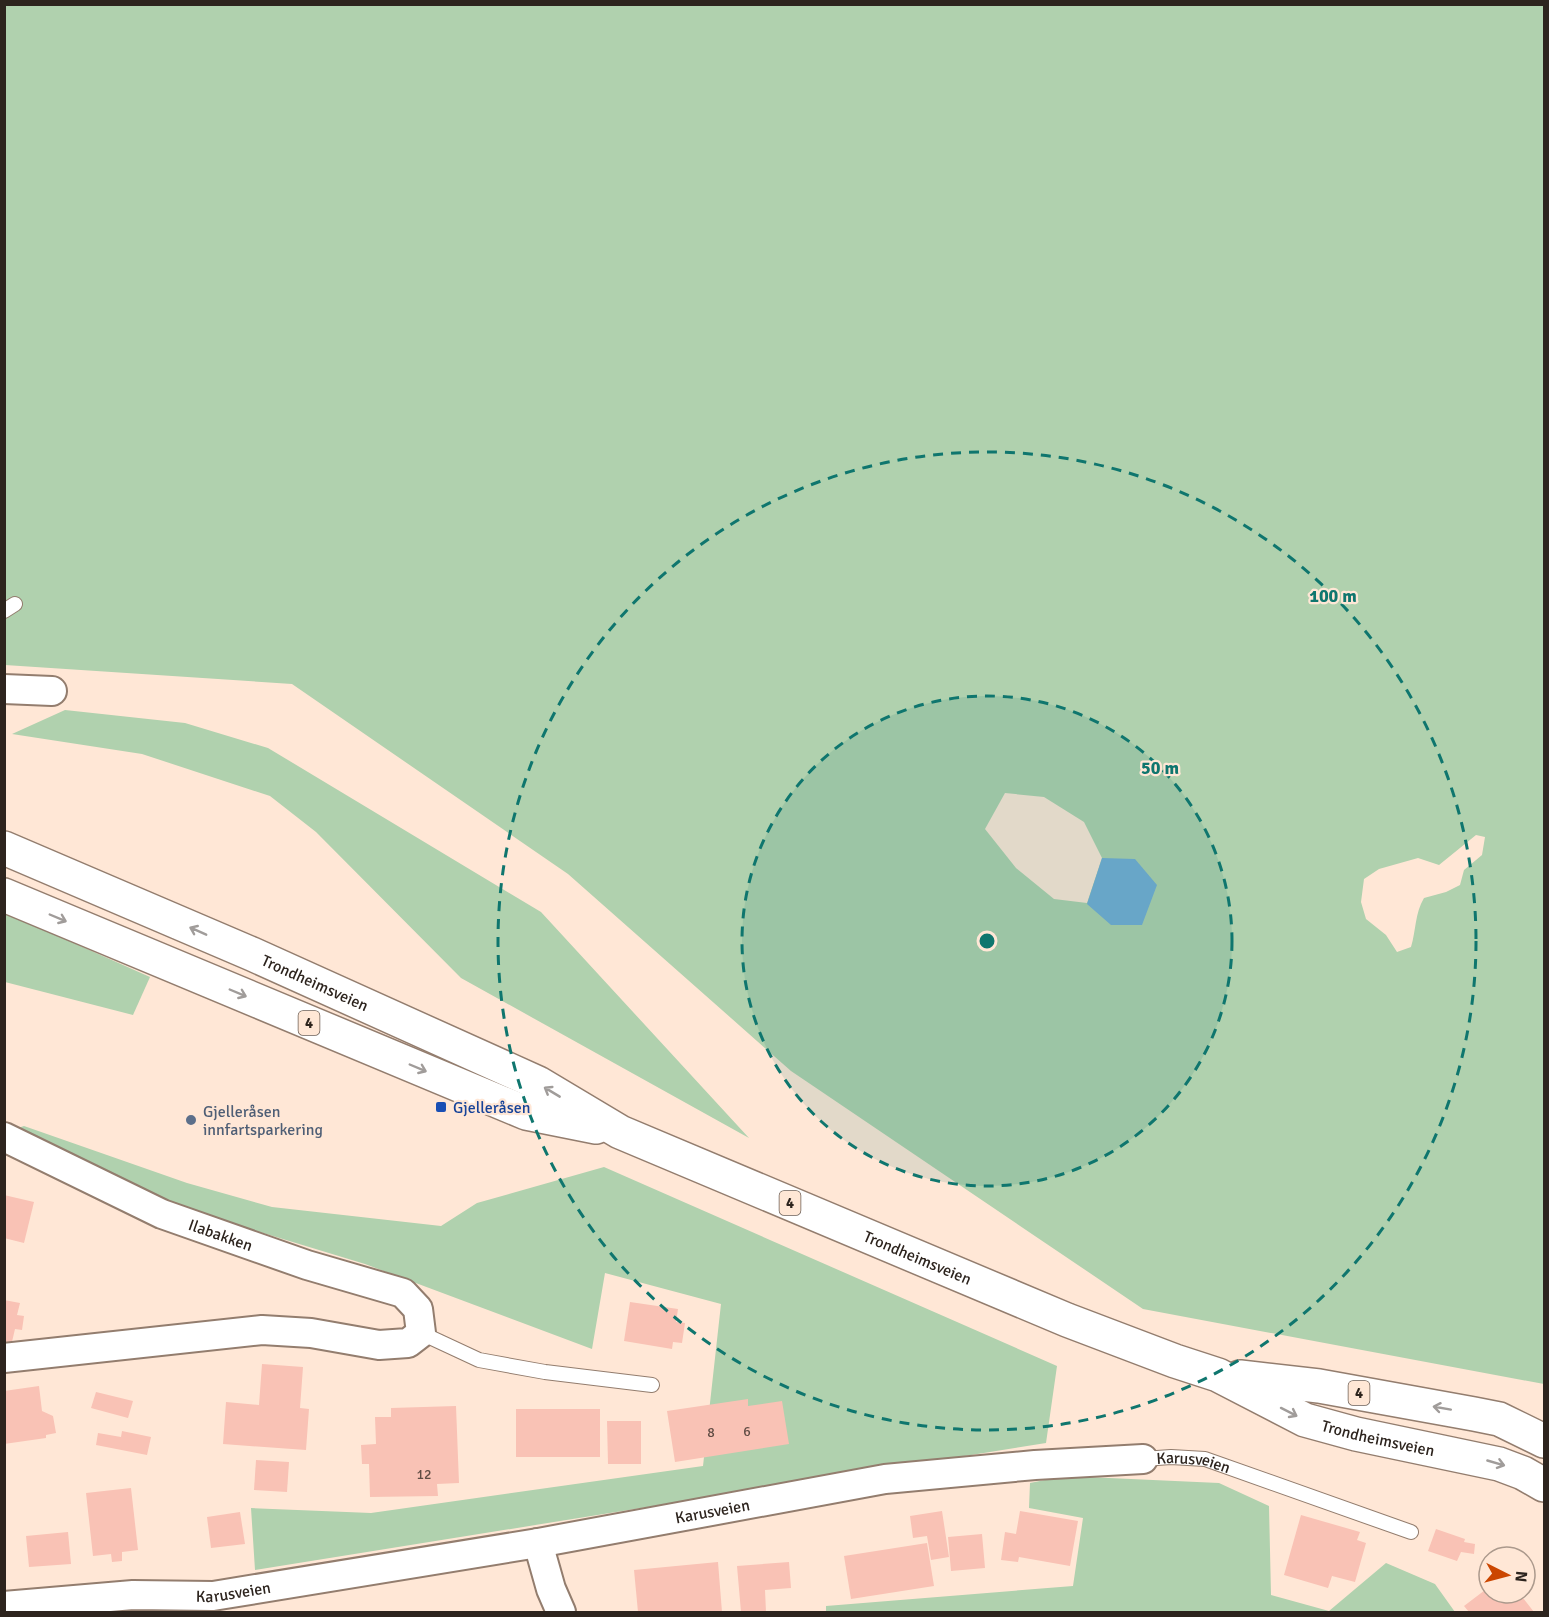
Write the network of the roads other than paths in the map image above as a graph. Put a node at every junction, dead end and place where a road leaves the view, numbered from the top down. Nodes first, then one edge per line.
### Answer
1 (4, 689) edge
2 (52, 691) dead end
3 (4, 848) edge
4 (4, 895) edge
5 (620, 1132) junction
6 (4, 1137) edge
7 (421, 1333) junction
8 (4, 1358) edge
9 (1218, 1375) junction
10 (652, 1385) dead end
11 (1499, 1419) junction
12 (1545, 1421) edge
13 (1545, 1441) edge
14 (1143, 1459) joint
15 (1545, 1485) edge
16 (1411, 1532) dead end
17 (538, 1543) junction
18 (4, 1606) edge
19 (561, 1612) edge

1 - 2 street
5 -> 3 highway, Trondheimsveien / 4
4 -> 5 highway, Trondheimsveien / 4
5 - 9 highway, Trondheimsveien / 4
6 - 7 street, Ilabakken
7 - 8 street
7 - 10 lane
11 -> 9 highway, Trondheimsveien / 4
9 -> 15 highway, Trondheimsveien / 4
11 - 12 highway, 4
11 - 13 highway, Trondheimsveien / 4
14 - 16 lane, Karusveien
14 - 17 street, Karusveien
17 - 18 street, Karusveien
17 - 19 street

